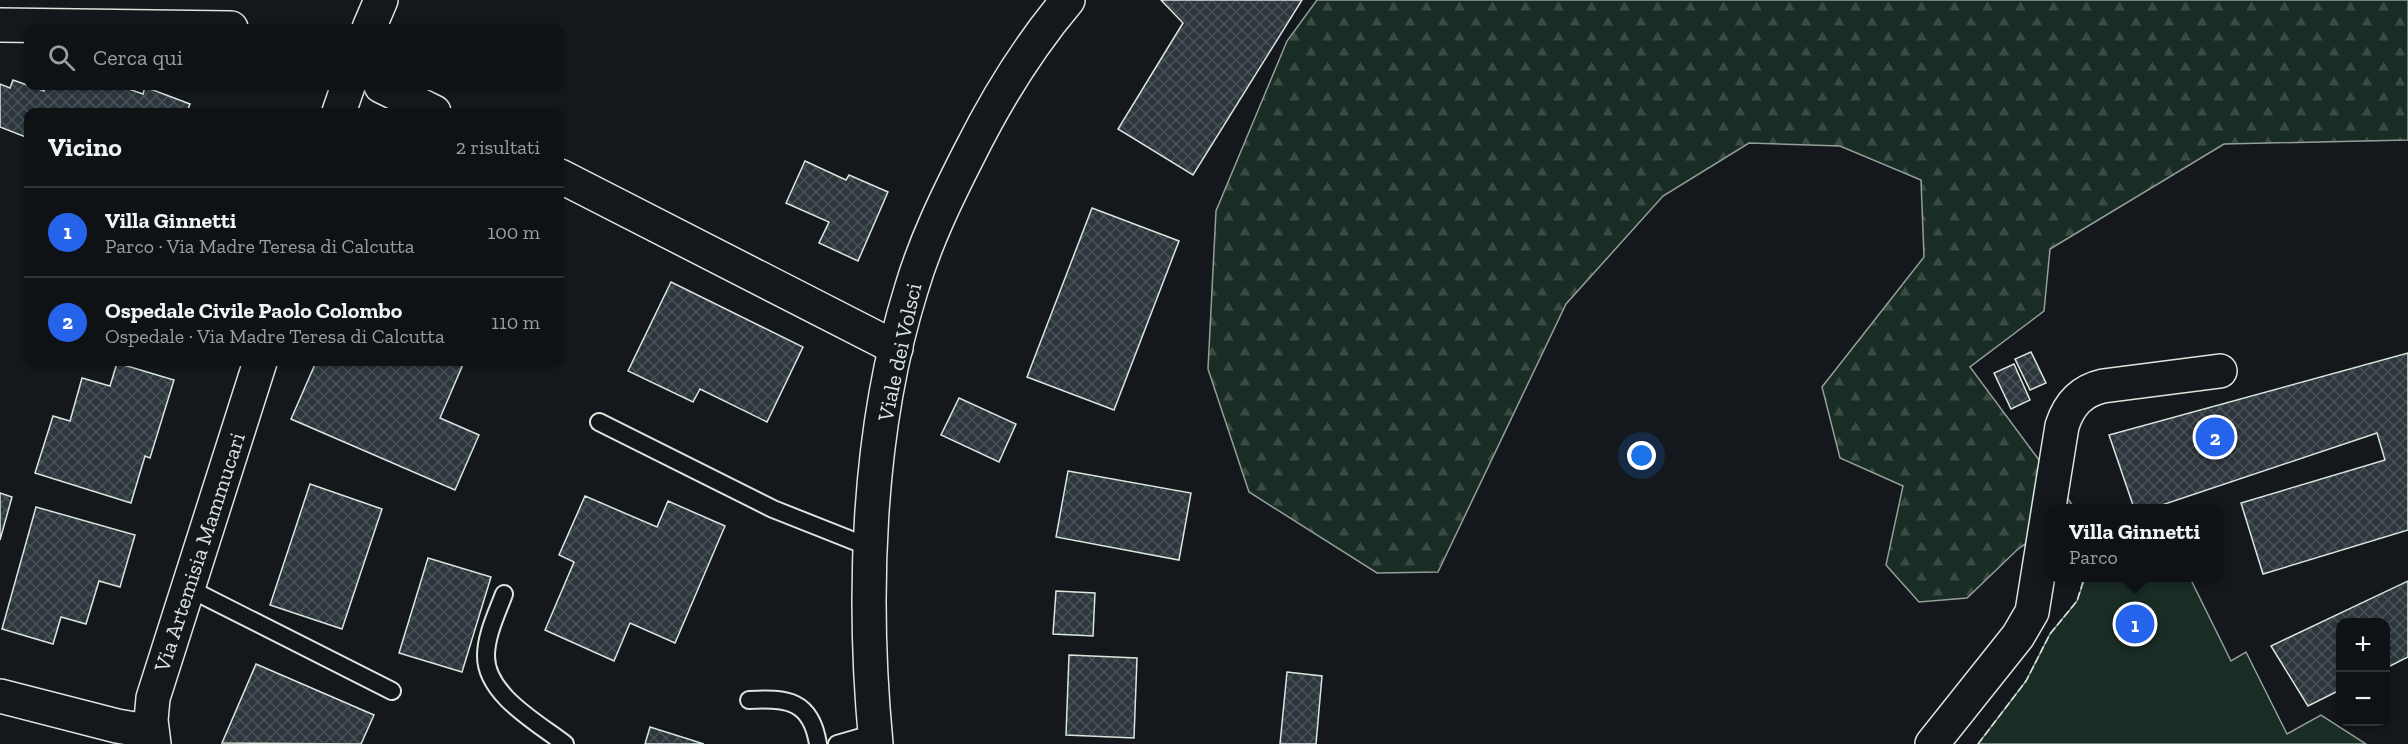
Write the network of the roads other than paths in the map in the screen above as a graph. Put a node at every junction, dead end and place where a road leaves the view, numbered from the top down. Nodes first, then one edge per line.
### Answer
1 (381, 0) edge
2 (1068, 0) edge
3 (371, 24) edge
4 (0, 25) edge
5 (24, 25) edge
6 (347, 90) edge
7 (389, 90) edge
8 (340, 108) edge
9 (426, 108) edge
10 (564, 178) edge
11 (896, 348) junction
12 (259, 366) edge
13 (2220, 370) dead end
14 (598, 422) dead end
15 (2049, 504) edge
16 (2046, 525) edge
17 (869, 547) junction
18 (188, 588) junction
19 (504, 594) dead end
20 (392, 691) dead end
21 (0, 696) edge
22 (749, 700) dead end
23 (153, 738) edge
24 (875, 739) edge
25 (565, 744) edge
26 (818, 744) edge
27 (837, 744) edge
28 (1932, 744) edge

1 - 3 street
2 - 11 street, Viale dei Volsci
4 - 5 street
6 - 8 street
7 - 9 street
10 - 11 street
11 - 17 street, Viale dei Volsci
12 - 18 street, Via Artemisia Mammucari
13 - 15 street
14 - 17 lane
16 - 28 street
17 - 24 street, Viale dei Volsci
18 - 20 lane
18 - 23 street, Via Artemisia Mammucari
19 - 25 lane
21 - 23 street
22 - 26 lane
24 - 27 lane

